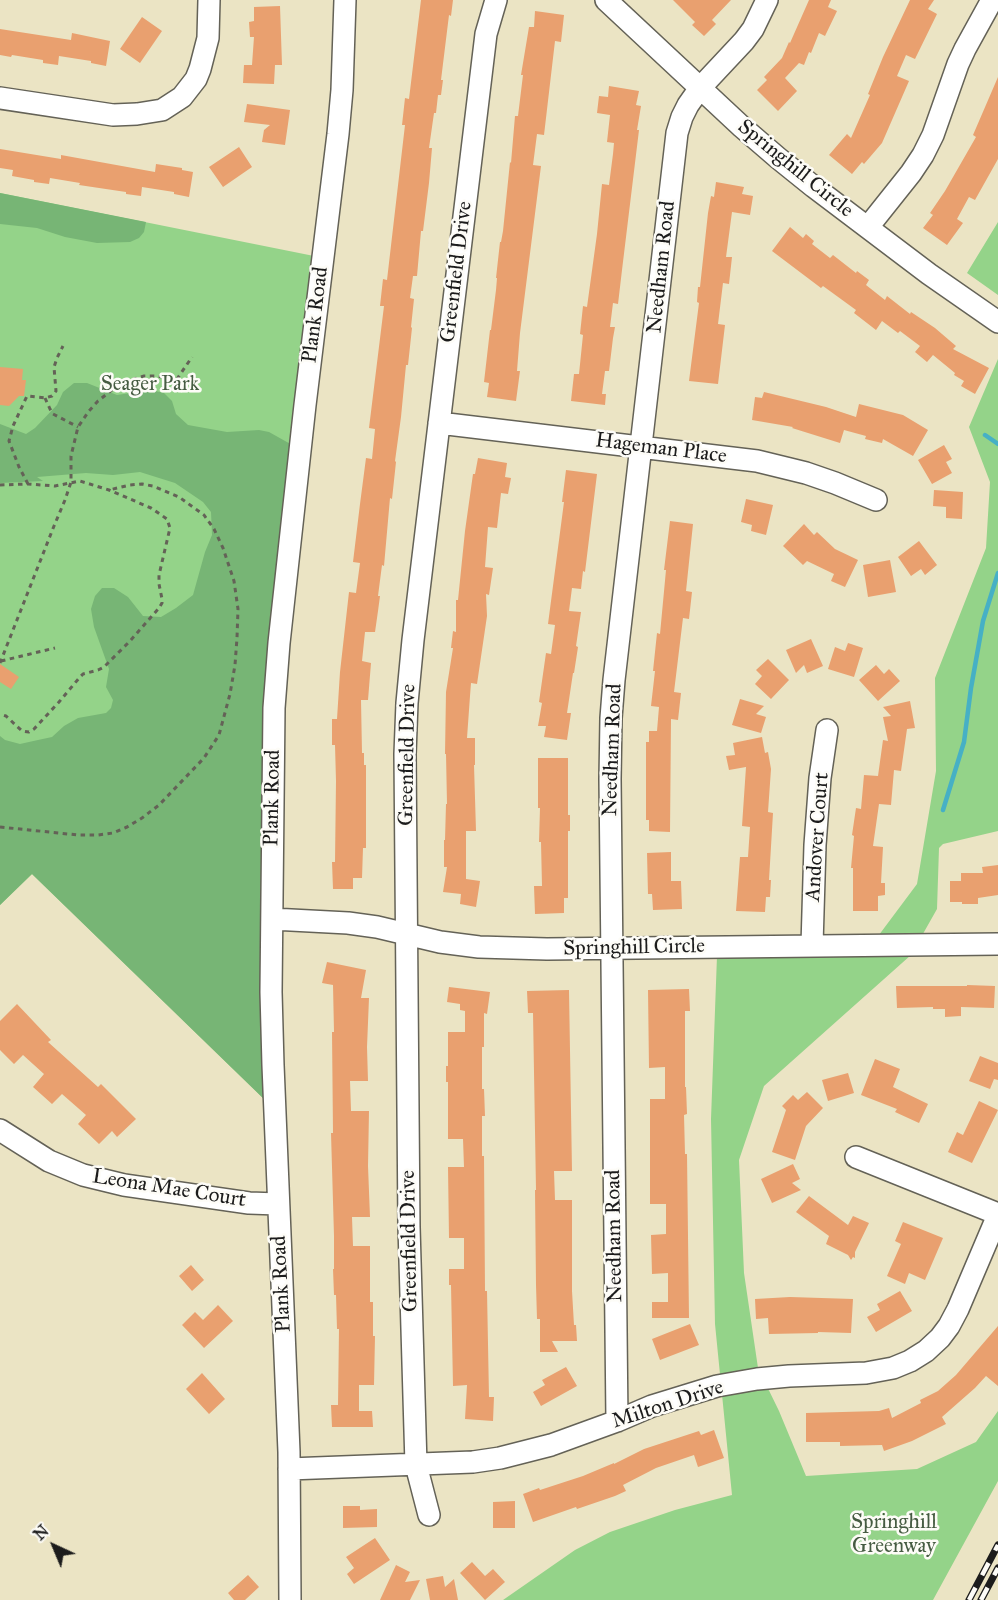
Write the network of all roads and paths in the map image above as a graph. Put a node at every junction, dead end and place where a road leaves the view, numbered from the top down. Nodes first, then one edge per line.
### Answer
1 (209, 0) edge
2 (345, 0) edge
3 (496, 0) edge
4 (606, 0) edge
5 (767, 0) edge
6 (992, 0) edge
7 (700, 88) junction
8 (0, 98) edge
9 (868, 227) junction
10 (998, 322) edge
11 (63, 346) dead end
12 (192, 357) dead end
13 (45, 398) junction
14 (439, 423) junction
15 (78, 427) junction
16 (642, 447) junction
17 (71, 482) junction
18 (28, 484) junction
19 (0, 485) edge
20 (109, 490) junction
21 (876, 500) dead end
22 (55, 648) dead end
23 (1, 662) edge
24 (0, 714) edge
25 (827, 730) dead end
26 (0, 827) edge
27 (272, 920) junction
28 (406, 935) junction
29 (998, 944) edge
30 (812, 945) junction
31 (611, 948) junction
32 (0, 1130) edge
33 (855, 1157) dead end
34 (278, 1204) junction
35 (998, 1214) edge
36 (617, 1421) junction
37 (416, 1466) junction
38 (290, 1469) junction
39 (429, 1515) dead end
40 (290, 1600) edge

1 - 8 street
2 - 27 street, Plank Road
3 - 14 street, Greenfield Drive
4 - 7 street, Springhill Circle
5 - 7 street, Needham Road
6 - 9 street
7 - 9 street, Springhill Circle
7 - 16 street, Needham Road
9 - 10 street, Springhill Circle
11 - 13 path
12 - 15 path
13 - 15 path
13 - 18 path
14 - 16 street, Hageman Place
14 - 28 street, Greenfield Drive
15 - 17 path
16 - 21 street, Hageman Place
16 - 31 street, Needham Road
17 - 18 path
17 - 20 path
17 - 23 path
18 - 19 path
20 - 24 path
20 - 26 path
22 - 23 path
25 - 30 street, Andover Court
27 - 28 street, Springhill Circle
27 - 34 street, Plank Road
28 - 31 street, Springhill Circle
28 - 37 street, Greenfield Drive
29 - 30 street, Springhill Circle
30 - 31 street, Springhill Circle
31 - 36 street, Needham Road
32 - 34 street, Leona Mae Court
33 - 35 street
34 - 38 street, Plank Road
35 - 36 street, Milton Drive
36 - 37 street, Milton Drive
37 - 38 street, Milton Drive
37 - 39 street, Greenfield Drive
38 - 40 street, Plank Road

